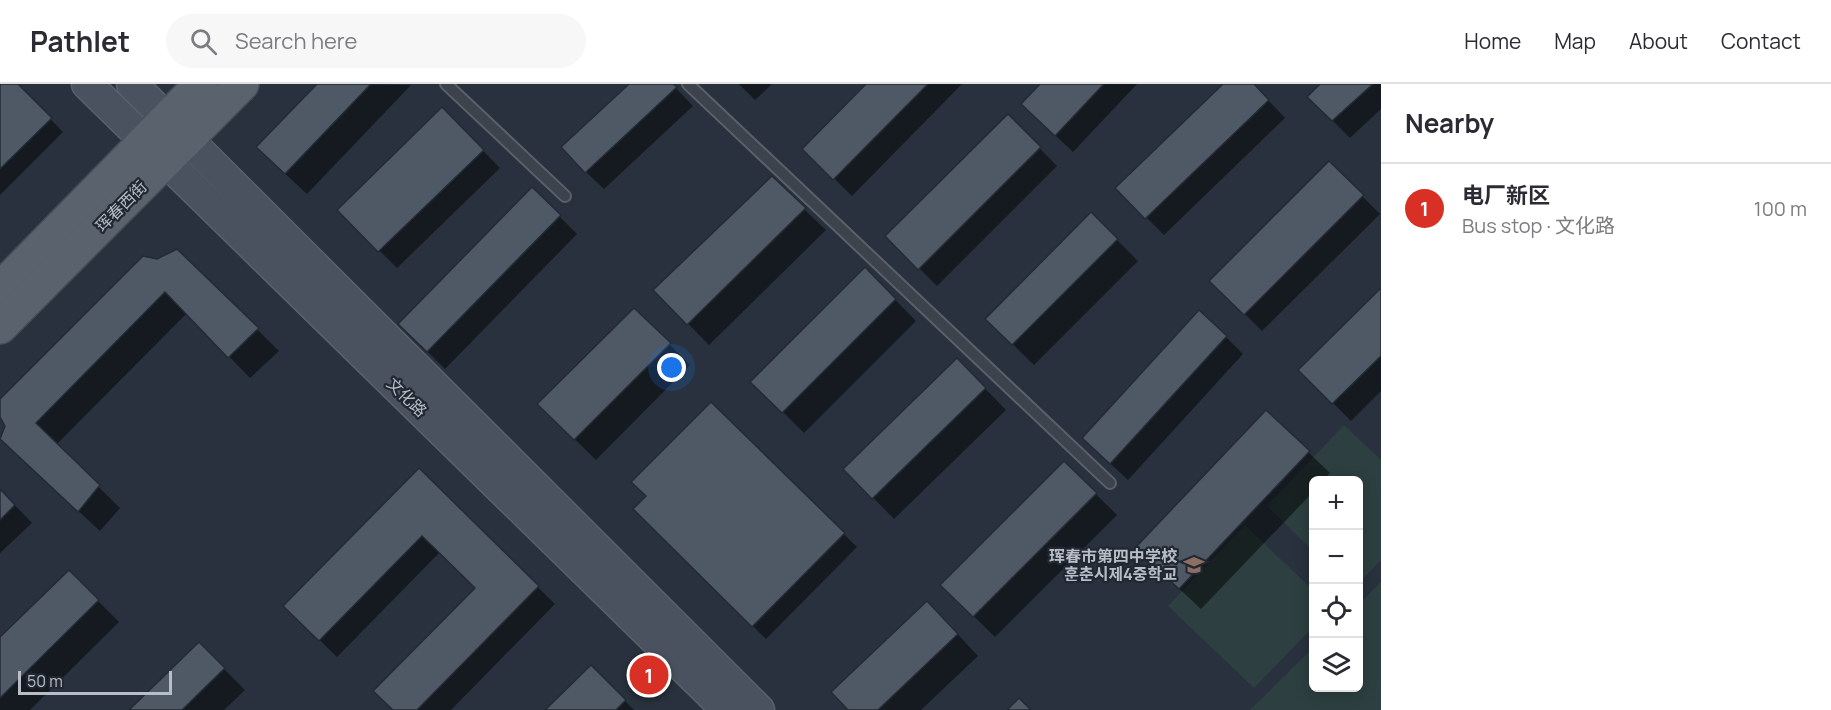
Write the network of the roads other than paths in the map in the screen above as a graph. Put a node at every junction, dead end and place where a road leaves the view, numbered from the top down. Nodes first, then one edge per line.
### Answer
1 (87, 84) edge
2 (132, 84) edge
3 (201, 84) edge
4 (242, 84) edge
5 (446, 84) edge
6 (688, 84) edge
7 (167, 140) junction
8 (565, 196) dead end
9 (0, 289) edge
10 (0, 327) edge
11 (1110, 483) dead end
12 (727, 710) edge
13 (759, 710) edge

1 - 7 main road, 文化路
2 - 7 main road, 文化路
3 - 7 main road, 珲春西街
4 - 7 main road, 珲春西街
5 - 8 lane
6 - 11 lane
7 - 9 main road, 珲春西街
7 - 10 main road, 珲春西街
7 - 12 main road, 文化路
7 - 13 main road, 文化路

